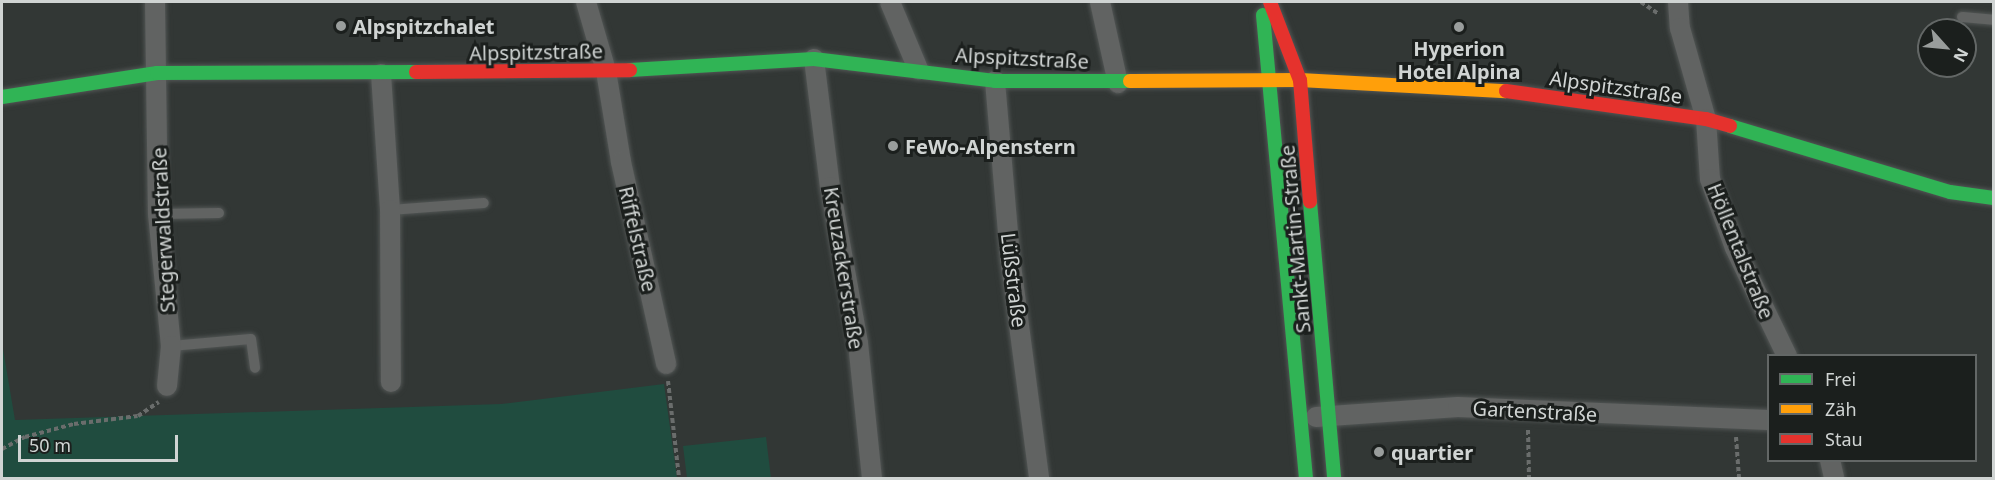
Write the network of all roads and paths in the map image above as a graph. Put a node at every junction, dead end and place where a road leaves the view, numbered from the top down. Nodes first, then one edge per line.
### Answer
1 (155, 2) edge
2 (586, 2) edge
3 (890, 2) edge
4 (1100, 2) edge
5 (1261, 2) edge
6 (1270, 2) edge
7 (1678, 2) edge
8 (1962, 17) dead end
9 (1994, 20) edge
10 (814, 59) junction
11 (918, 69) junction
12 (606, 71) junction
13 (158, 73) junction
14 (381, 74) junction
15 (1272, 80) junction
16 (1300, 80) junction
17 (995, 81) junction
18 (1118, 83) junction
19 (2, 97) edge
20 (1706, 119) junction
21 (1994, 198) edge
22 (484, 203) dead end
23 (390, 210) junction
24 (219, 213) dead end
25 (158, 214) junction
26 (171, 346) junction
27 (1786, 354) edge
28 (666, 364) joint
29 (255, 368) dead end
30 (391, 382) dead end
31 (167, 386) joint
32 (1529, 411) junction
33 (1329, 416) junction
34 (1302, 418) junction
35 (1735, 418) junction
36 (1767, 420) edge
37 (2, 449) edge
38 (1830, 462) edge
39 (679, 478) edge
40 (872, 478) edge
41 (1039, 478) edge
42 (1306, 478) edge
43 (1334, 478) edge
44 (1529, 478) edge
45 (1738, 478) edge
46 (1834, 478) edge

1 - 13 street, Stegerwaldstraße
2 - 12 street, Riffelstraße
3 - 11 street
4 - 18 street
5 - 15 street, Sankt-Martin-Straße
6 - 16 street, Sankt-Martin-Straße
7 - 20 street, Höllentalstraße
8 - 9 lane
10 - 11 street, Alpspitzstraße
10 - 12 street, Alpspitzstraße
10 - 40 street, Kreuzackerstraße
11 - 17 street, Alpspitzstraße
12 - 14 street, Alpspitzstraße
12 - 28 street, Riffelstraße
13 - 14 street, Alpspitzstraße
13 - 19 street, Alpspitzstraße
13 - 25 street, Stegerwaldstraße
14 - 23 street
15 - 16 street, Alpspitzstraße
15 - 18 street, Alpspitzstraße
15 - 34 street, Sankt-Martin-Straße
16 - 20 street, Alpspitzstraße
16 - 33 street, Sankt-Martin-Straße
17 - 18 street, Alpspitzstraße
17 - 41 street, Lüßstraße
20 - 21 street, Alpspitzstraße
20 - 27 street, Höllentalstraße
22 - 23 lane
23 - 30 street
24 - 25 lane
25 - 26 street, Stegerwaldstraße
26 - 29 lane
26 - 31 street, Stegerwaldstraße
28 - 39 path
31 - 37 path
32 - 33 street, Gartenstraße
32 - 35 street, Gartenstraße
32 - 44 path
33 - 34 street, Gartenstraße
33 - 43 street, Sankt-Martin-Straße
34 - 42 street, Sankt-Martin-Straße
35 - 36 street, Gartenstraße
35 - 45 path
38 - 46 street

